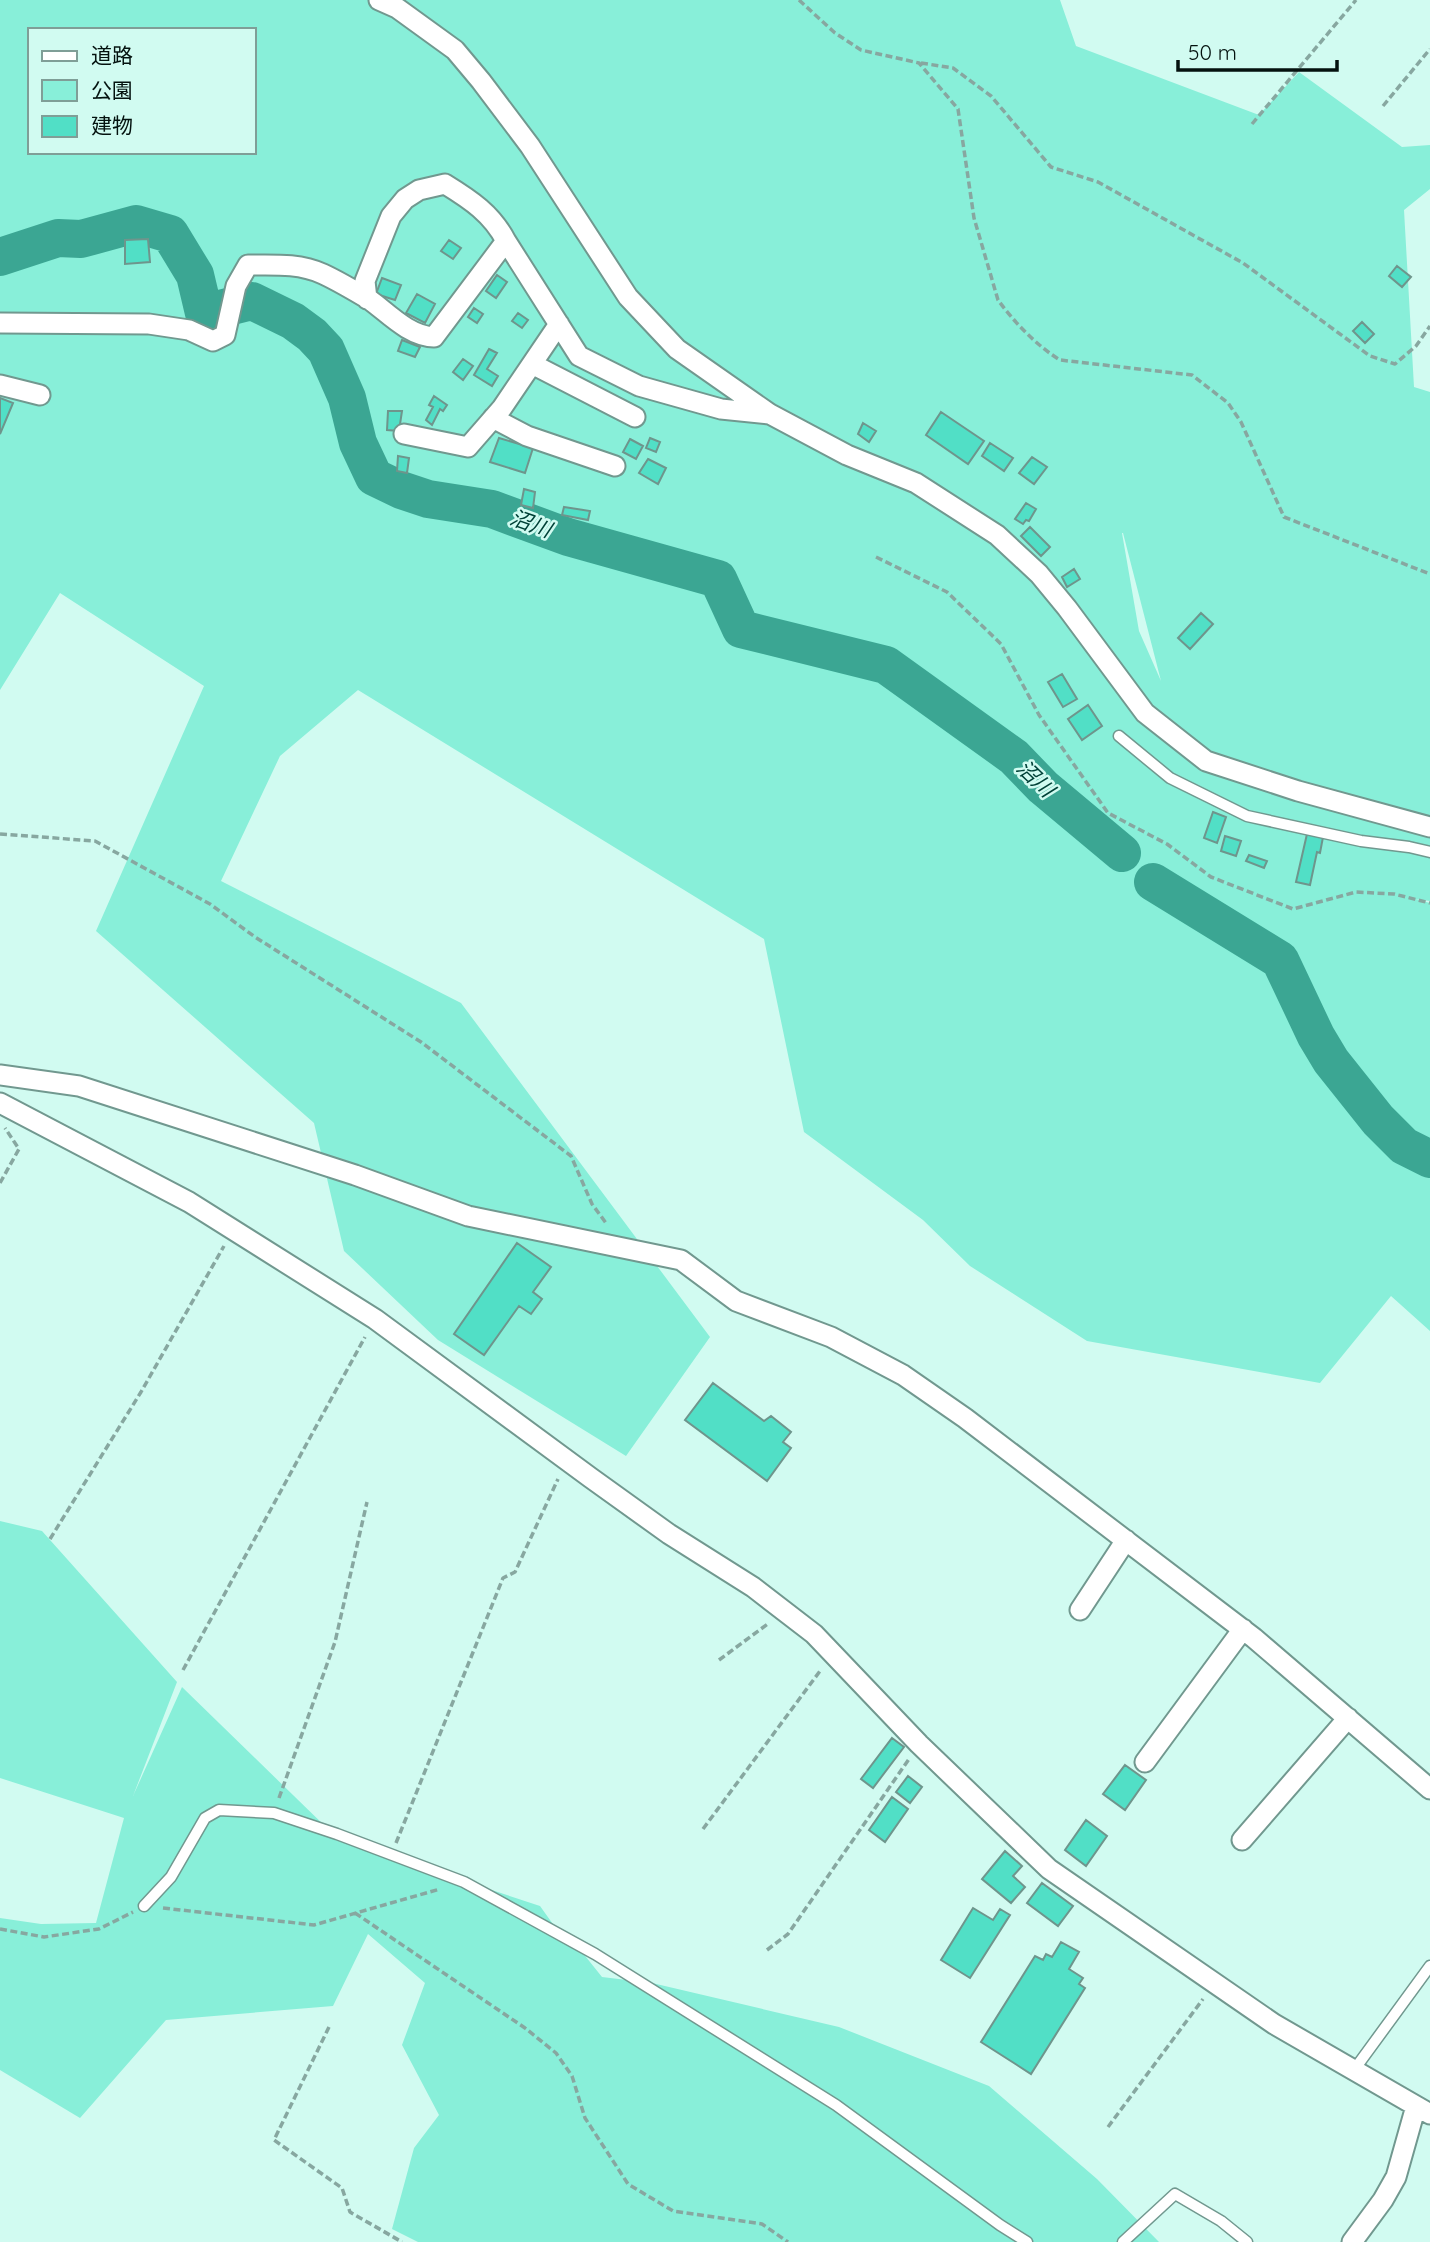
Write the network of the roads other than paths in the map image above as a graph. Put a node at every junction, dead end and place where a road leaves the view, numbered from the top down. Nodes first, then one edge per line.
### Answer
1 (379, 0) edge
2 (506, 241) junction
3 (367, 299) junction
4 (0, 323) edge
5 (559, 324) junction
6 (532, 364) junction
7 (0, 385) edge
8 (40, 395) dead end
9 (770, 414) junction
10 (635, 417) dead end
11 (494, 418) junction
12 (404, 434) dead end
13 (615, 466) dead end
14 (1119, 736) dead end
15 (1430, 827) edge
16 (1430, 852) edge
17 (0, 1075) edge
18 (0, 1103) edge
19 (1126, 1540) junction
20 (1080, 1610) dead end
21 (1243, 1629) junction
22 (1348, 1718) junction
23 (1145, 1762) dead end
24 (1430, 1789) edge
25 (1242, 1840) dead end
26 (145, 1906) road end
27 (1430, 1966) edge
28 (1354, 2070) junction
29 (1423, 2110) edge
30 (1027, 2242) edge
31 (1123, 2242) edge
32 (1247, 2242) edge
33 (1352, 2242) edge

1 - 9 street
2 - 3 street
2 - 3 street
2 - 5 street
3 - 4 street
5 - 6 street
5 - 9 street
6 - 10 street
6 - 11 street
7 - 8 street
9 - 15 street
11 - 12 street
11 - 13 street
14 - 16 lane
17 - 19 street
18 - 28 street
19 - 20 street
19 - 21 street
21 - 22 street
21 - 23 street
22 - 24 street
22 - 25 street
26 - 30 lane
27 - 28 lane
28 - 29 street
29 - 33 street
31 - 32 lane

